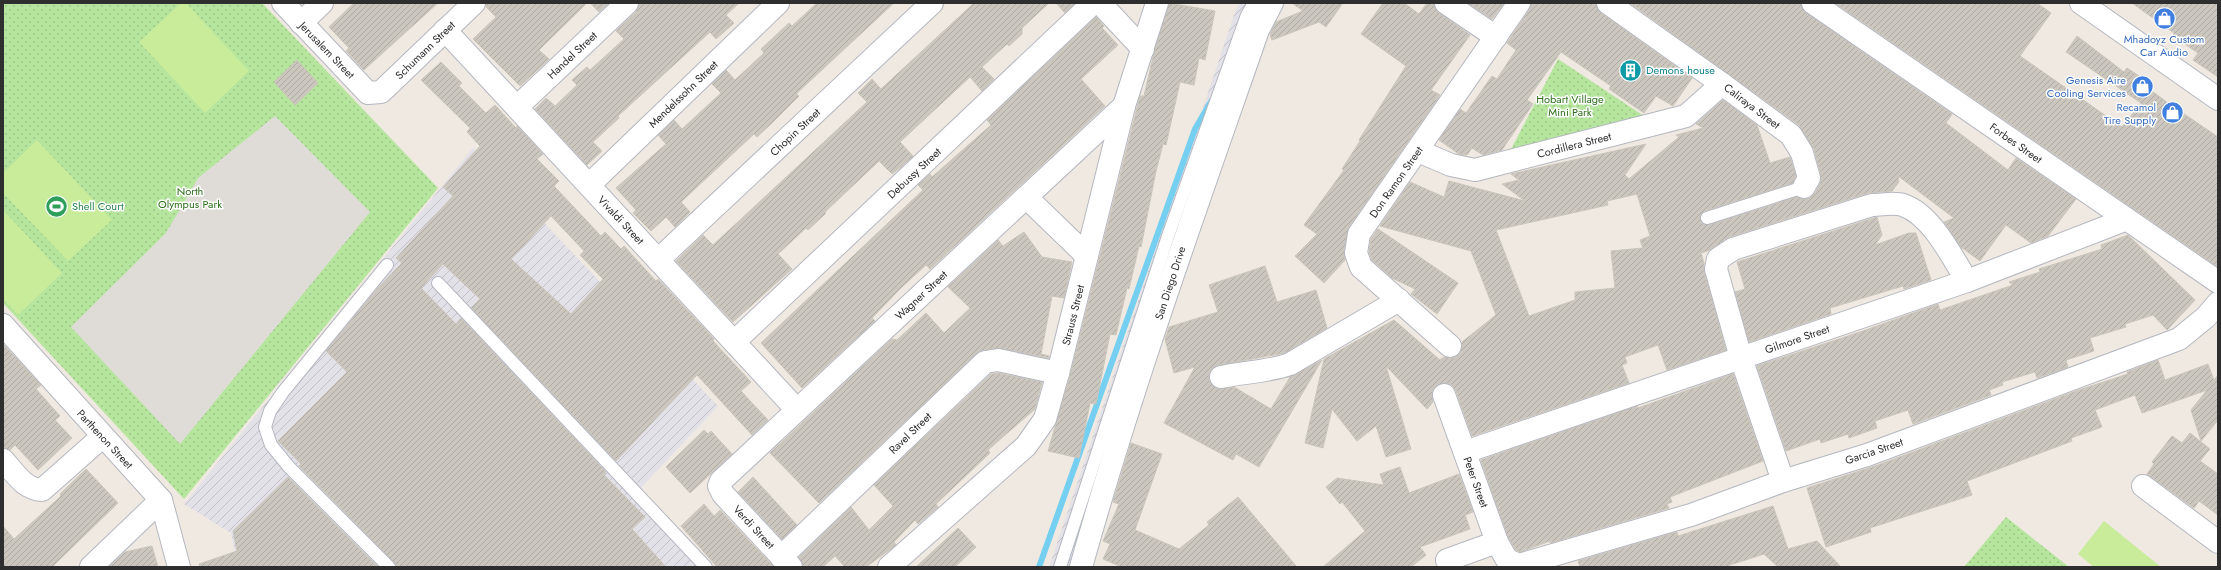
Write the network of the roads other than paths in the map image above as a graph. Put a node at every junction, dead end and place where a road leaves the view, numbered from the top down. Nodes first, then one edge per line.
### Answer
1 (283, 3) edge
2 (322, 3) edge
3 (474, 3) edge
4 (628, 3) edge
5 (778, 3) edge
6 (932, 3) edge
7 (1093, 3) edge
8 (1100, 3) edge
9 (1157, 3) edge
10 (1254, 3) edge
11 (1272, 3) edge
12 (1446, 3) edge
13 (1519, 3) edge
14 (1608, 3) edge
15 (1813, 3) edge
16 (2081, 3) edge
17 (301, 23) junction
18 (445, 30) junction
19 (1496, 37) junction
20 (1143, 49) junction
21 (1722, 84) junction
22 (374, 93) joint
23 (2218, 99) edge
24 (1124, 106) junction
25 (517, 107) junction
26 (1418, 151) junction
27 (589, 185) junction
28 (1804, 187) joint
29 (1026, 197) junction
30 (1707, 218) dead end
31 (2127, 219) junction
32 (1087, 256) junction
33 (658, 260) junction
34 (387, 265) dead end
35 (1967, 281) junction
36 (2218, 282) edge
37 (438, 283) dead end
38 (1399, 300) junction
39 (2218, 303) edge
40 (3, 325) edge
41 (734, 342) junction
42 (1450, 346) dead end
43 (1741, 358) junction
44 (1058, 373) junction
45 (1221, 377) dead end
46 (1444, 395) dead end
47 (797, 410) junction
48 (102, 437) junction
49 (1465, 452) junction
50 (3, 460) edge
51 (1783, 481) junction
52 (719, 486) joint
53 (2143, 486) dead end
54 (162, 500) junction
55 (1497, 542) junction
56 (2218, 542) edge
57 (1447, 560) dead end
58 (786, 562) edge
59 (1513, 564) joint
60 (91, 567) edge
61 (179, 567) edge
62 (389, 567) edge
63 (706, 567) edge
64 (889, 567) edge
65 (1060, 567) edge
66 (1081, 567) edge

1 - 17 street, Jerusalem Street
2 - 17 street
3 - 18 street, Schumann Street
4 - 25 street, Handel Street
5 - 27 street, Mendelssohn Street
6 - 33 street, Chopin Street
7 - 41 street, Debussy Street
8 - 20 street
9 - 20 street, Strauss Street
10 - 65 lane
11 - 66 street, San Diego Drive
12 - 19 street
13 - 19 street, Don Ramon Street
14 - 21 street, Caliraya Street
15 - 31 street, Forbes Street
16 - 23 street
17 - 22 street, Jerusalem Street
18 - 22 street, Schumann Street
18 - 25 street, Vivaldi Street
19 - 26 street, Don Ramon Street
20 - 24 street, Strauss Street
21 - 26 street, Cordillera Street
21 - 28 street, Caliraya Street
24 - 29 street, Wagner Street
24 - 32 street, Strauss Street
25 - 27 street, Vivaldi Street
26 - 38 street, Don Ramon Street
27 - 33 street, Vivaldi Street
28 - 30 lane
29 - 32 street
29 - 47 street, Wagner Street
31 - 35 street, Gilmore Street
31 - 36 street, Forbes Street
32 - 44 street, Strauss Street
33 - 41 street, Vivaldi Street
34 - 62 lane
35 - 43 street, Gilmore Street
35 - 43 street
37 - 63 lane
38 - 42 street, Don Ramon Street
38 - 45 street
39 - 51 street, Garcia Street
40 - 48 street, Parthenon Street
41 - 47 street, Vivaldi Street
43 - 49 street, Gilmore Street
43 - 51 street
44 - 58 street, Ravel Street
44 - 64 street, Strauss Street
46 - 49 street, Peter Street
47 - 52 street, Wagner Street
48 - 50 street
48 - 54 street, Parthenon Street
49 - 55 street, Peter Street
51 - 59 street, Garcia Street
52 - 58 street, Verdi Street
53 - 56 street
54 - 60 street
54 - 61 street, Parthenon Street
55 - 57 street
55 - 59 street, Peter Street

